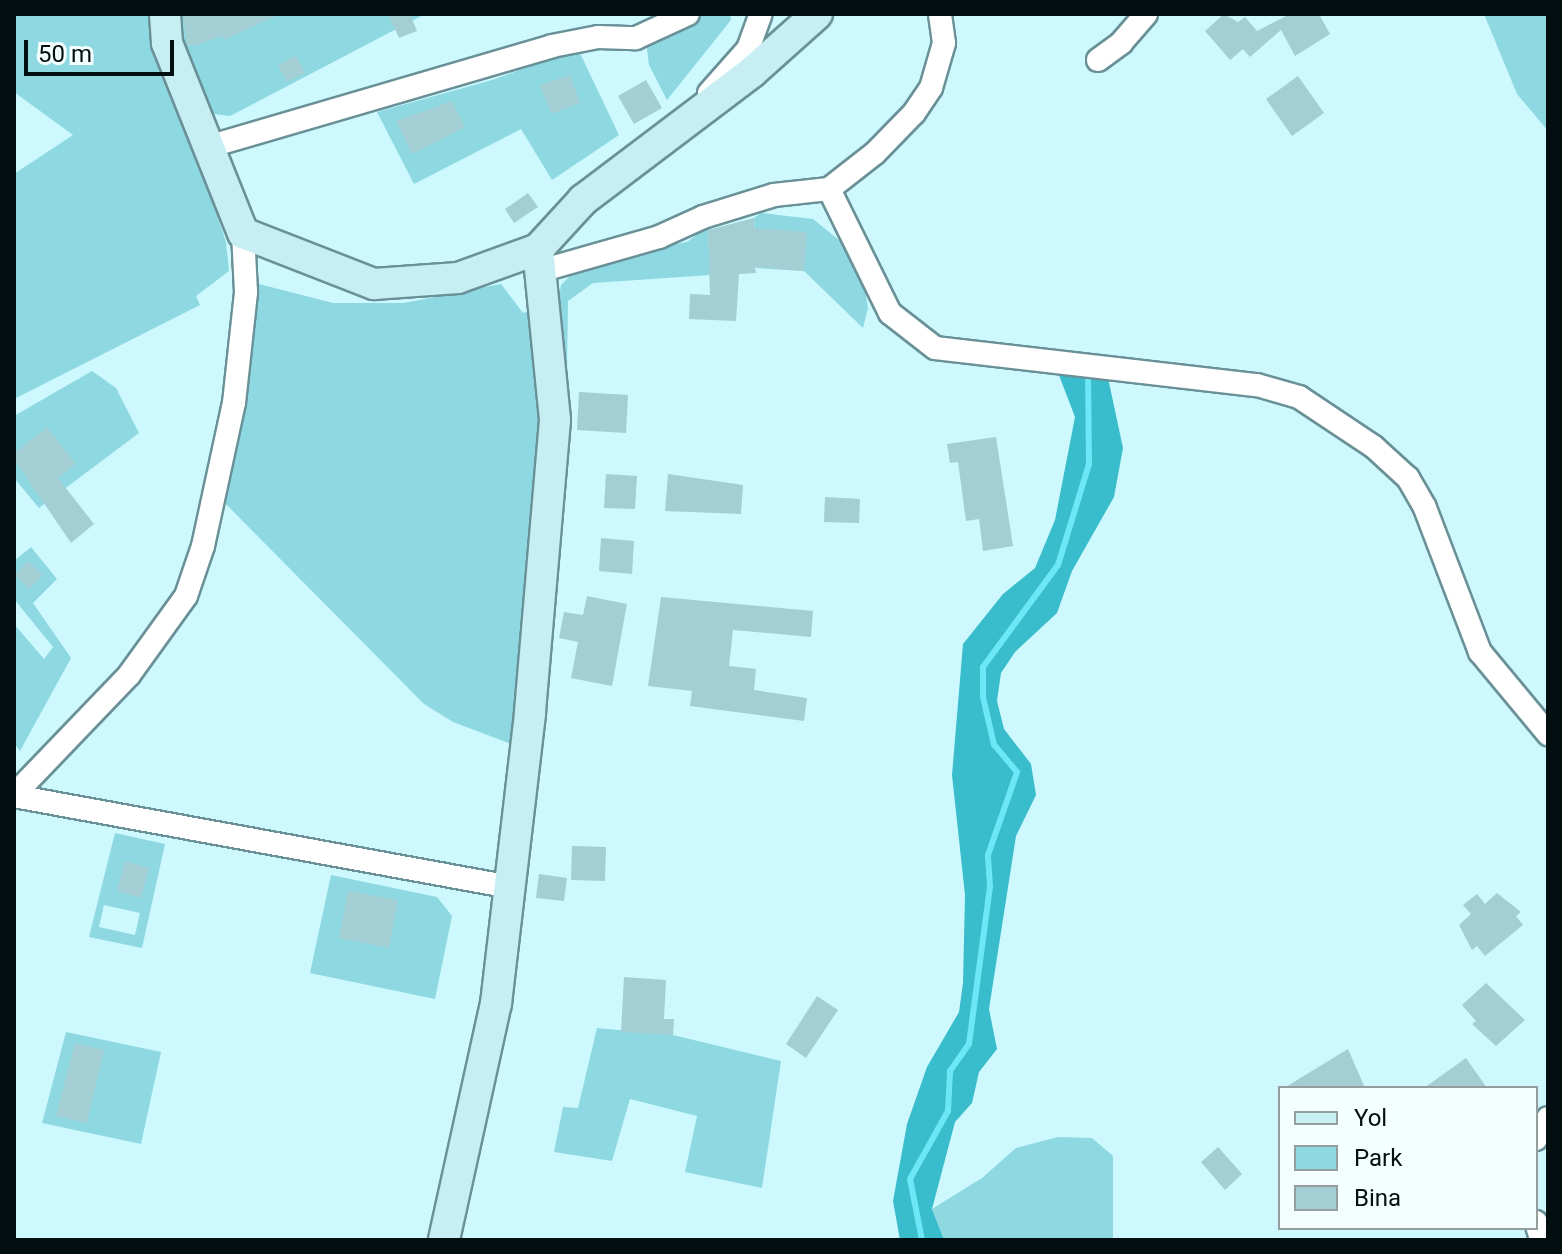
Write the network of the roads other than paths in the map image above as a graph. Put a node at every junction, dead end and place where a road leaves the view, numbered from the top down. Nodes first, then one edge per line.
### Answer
1 (165, 14) edge
2 (688, 14) edge
3 (761, 14) edge
4 (817, 14) edge
5 (940, 14) edge
6 (1146, 14) edge
7 (1098, 60) dead end
8 (676, 130) junction
9 (211, 146) junction
10 (829, 189) junction
11 (243, 233) junction
12 (539, 260) junction
13 (1548, 734) edge
14 (14, 796) edge
15 (511, 887) junction
16 (1548, 1118) edge
17 (1538, 1136) edge
18 (444, 1240) edge

1 - 9 street
2 - 9 street
3 - 8 street
4 - 8 street
5 - 10 street
6 - 7 street
8 - 12 street
9 - 11 street
10 - 12 street
10 - 13 street
11 - 12 street
11 - 14 street
12 - 15 street
14 - 15 street
15 - 18 street
16 - 17 street

